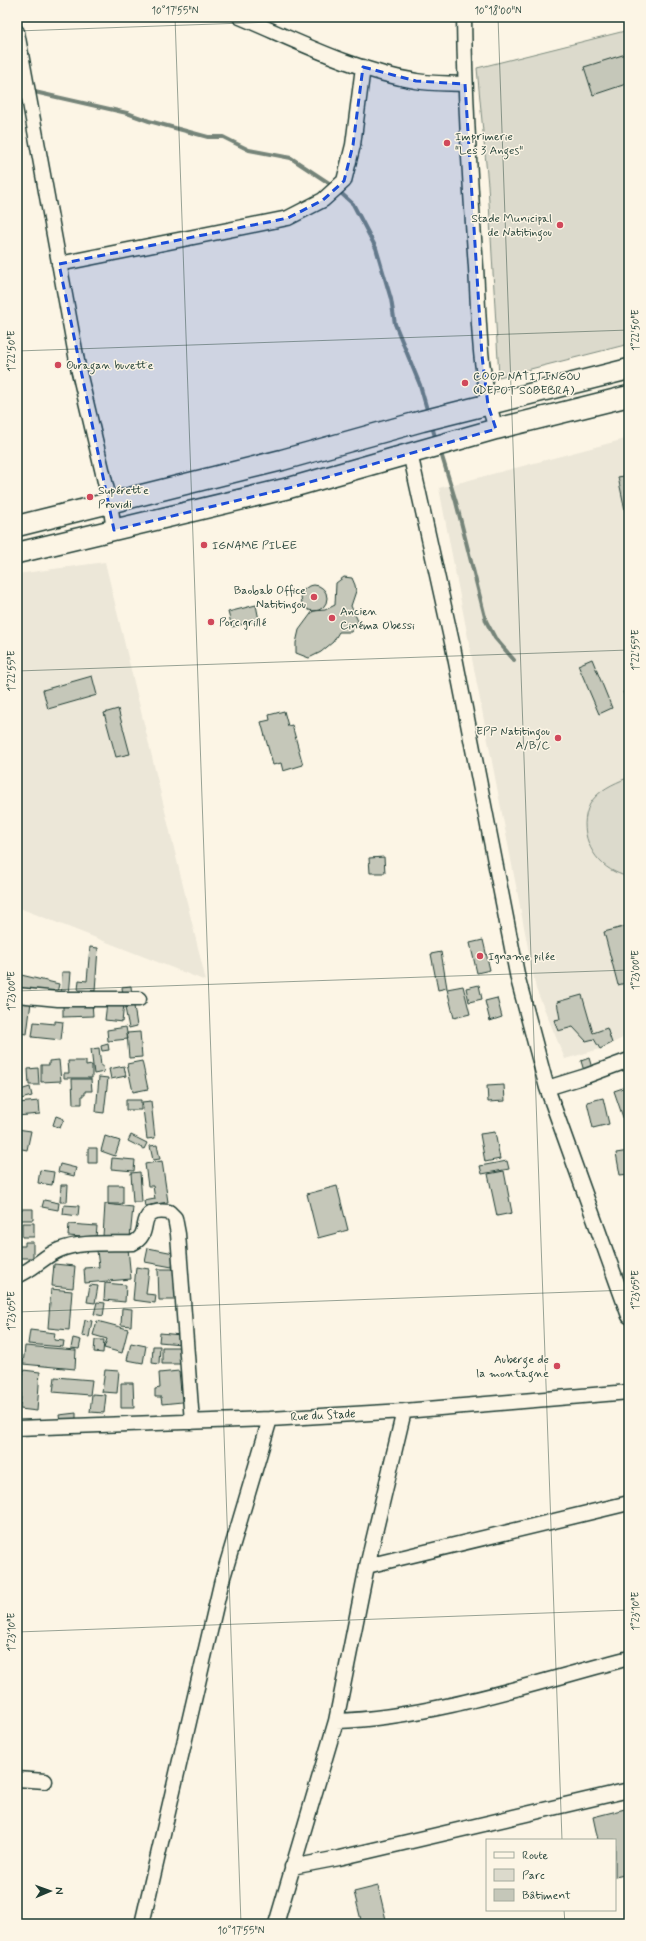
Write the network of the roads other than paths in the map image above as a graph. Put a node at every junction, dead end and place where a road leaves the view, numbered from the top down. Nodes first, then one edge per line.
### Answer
1 (240, 17) edge
2 (464, 17) edge
3 (17, 32) edge
4 (363, 67) junction
5 (465, 84) junction
6 (59, 264) junction
7 (629, 369) edge
8 (629, 396) edge
9 (488, 405) junction
10 (496, 429) junction
11 (419, 451) junction
12 (282, 460) junction
13 (289, 488) junction
14 (110, 503) junction
15 (17, 526) edge
16 (114, 530) junction
17 (17, 553) edge
18 (17, 994) edge
19 (139, 999) dead end
20 (629, 1060) edge
21 (547, 1088) junction
22 (19, 1275) dead end
23 (629, 1316) edge
24 (629, 1392) edge
25 (404, 1411) junction
26 (270, 1419) junction
27 (192, 1422) junction
28 (17, 1428) edge
29 (629, 1503) edge
30 (367, 1566) junction
31 (629, 1658) edge
32 (336, 1721) junction
33 (17, 1780) edge
34 (45, 1781) dead end
35 (629, 1790) edge
36 (292, 1867) junction
37 (142, 1924) edge
38 (276, 1924) edge

1 - 4 street
2 - 5 street
3 - 6 street
4 - 5 street
4 - 6 street
5 - 9 street
6 - 14 street
7 - 9 highway
8 - 10 highway
9 - 10 street
9 - 12 highway
10 - 11 highway
11 - 13 highway
11 - 21 street
12 - 13 highway
12 - 14 highway
13 - 16 highway
14 - 15 highway
14 - 16 street
16 - 17 highway
18 - 19 street
20 - 21 street
21 - 23 street
22 - 27 street
24 - 25 street, Rue du Stade
25 - 26 street, Rue du Stade
25 - 30 street
26 - 27 street, Rue du Stade
26 - 37 street
27 - 28 street, Rue du Stade
29 - 30 street
30 - 32 street
31 - 32 street
32 - 36 street
33 - 34 street
35 - 36 street
36 - 38 street

